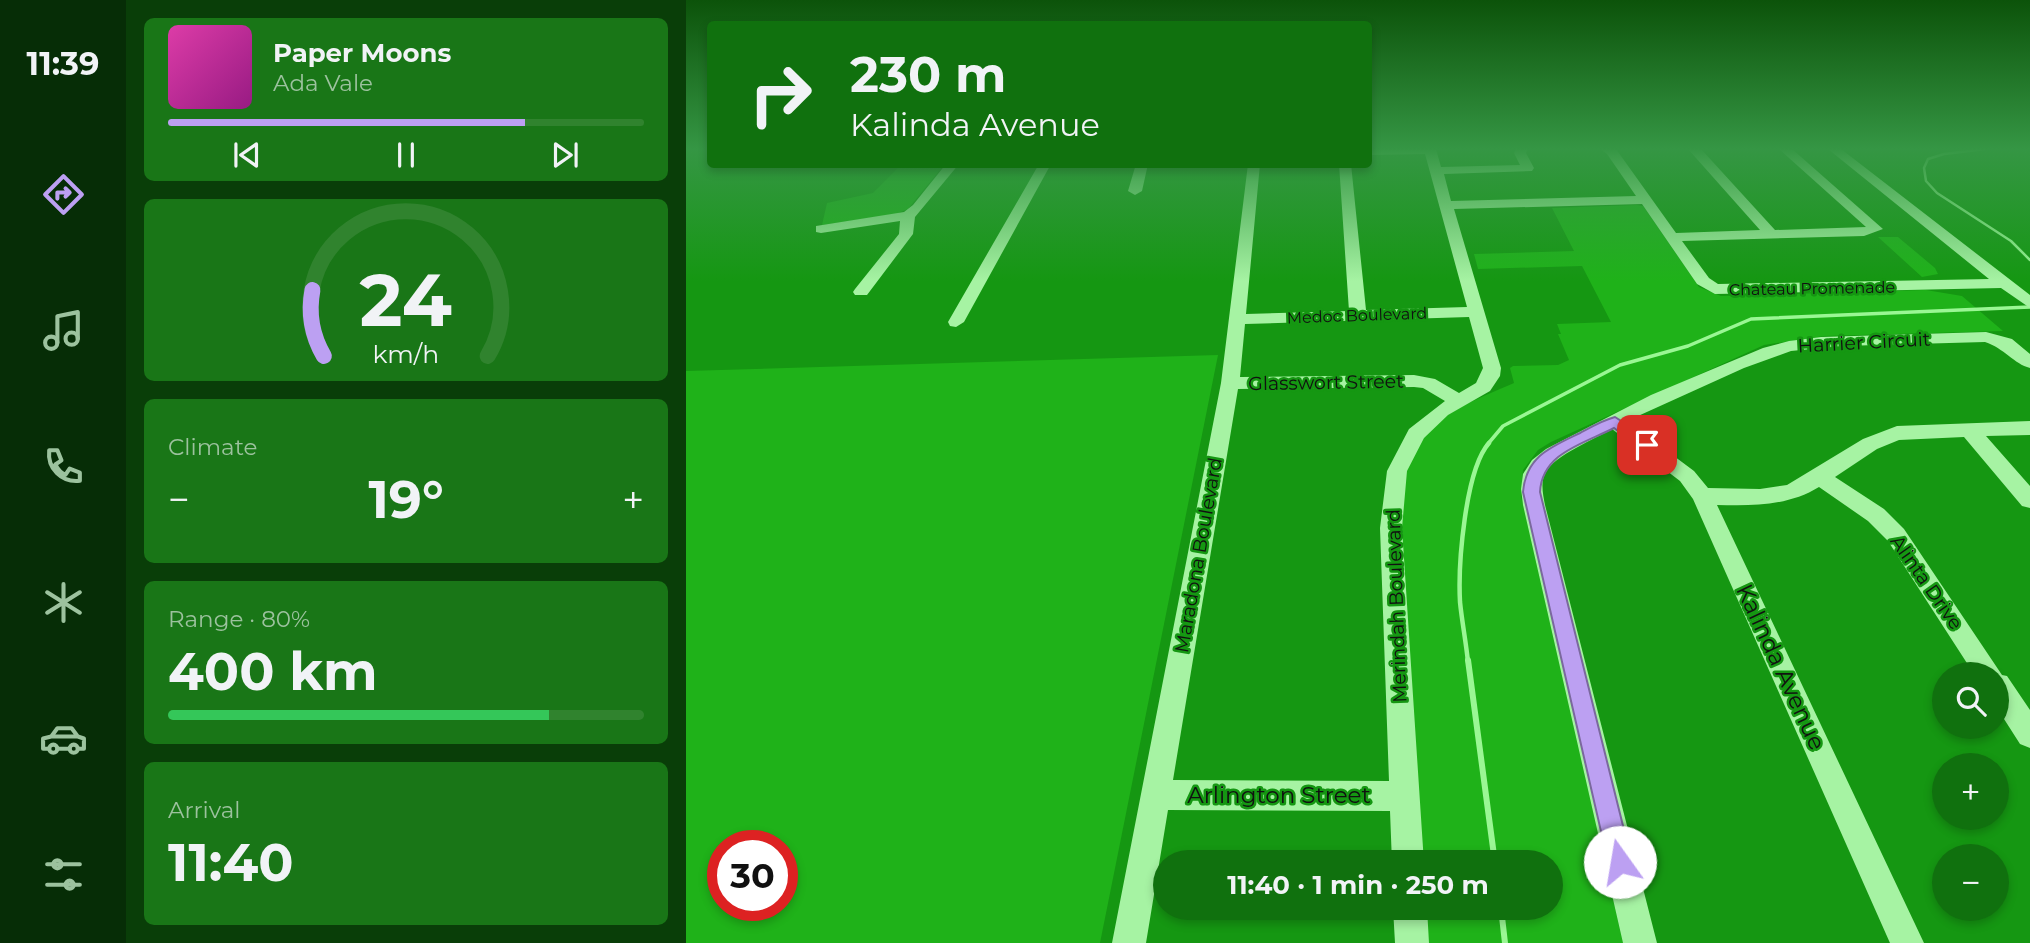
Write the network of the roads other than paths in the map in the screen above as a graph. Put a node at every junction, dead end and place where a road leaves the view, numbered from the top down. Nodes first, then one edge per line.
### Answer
1 (930, 193) edge
2 (1029, 193) edge
3 (1251, 193) edge
4 (1347, 193) edge
5 (1441, 193) edge
6 (1640, 193) edge
7 (1734, 193) edge
8 (1836, 193) edge
9 (1890, 193) edge
10 (1645, 200) junction
11 (1445, 205) junction
12 (908, 216) junction
13 (821, 229) dead end
14 (1771, 234) junction
15 (1671, 237) junction
16 (2004, 283) junction
17 (861, 292) dead end
18 (2030, 303) edge
19 (1476, 312) junction
20 (1357, 315) junction
21 (1237, 319) junction
22 (956, 321) dead end
23 (2030, 363) edge
24 (1230, 383) junction
25 (1459, 401) junction
26 (1615, 422) junction
27 (2030, 428) edge
28 (1969, 430) junction
29 (1818, 477) junction
30 (1702, 496) junction
31 (2030, 500) edge
32 (1981, 662) edge
33 (2009, 703) edge
34 (2030, 734) edge
35 (1154, 795) junction
36 (1405, 796) junction
37 (1407, 850) edge
38 (1411, 920) edge
39 (1129, 943) edge
40 (1412, 943) edge
41 (1640, 943) edge
42 (1908, 943) edge

1 - 12 street
2 - 22 street
3 - 21 street, Maradona Boulevard
4 - 20 street
5 - 11 street, Merindah Boulevard
6 - 10 street, Chateau Promenade
7 - 14 street
8 - 14 street
9 - 16 street
10 - 11 street
10 - 15 street, Chateau Promenade
11 - 19 street, Merindah Boulevard
12 - 13 street
12 - 17 street
14 - 15 street
15 - 16 street, Chateau Promenade
16 - 18 street
19 - 20 street, Medoc Boulevard
19 - 25 street, Merindah Boulevard
20 - 21 street, Medoc Boulevard
21 - 24 street, Maradona Boulevard
23 - 26 street, Harrier Circuit
24 - 25 street, Glasswort Street
24 - 35 street, Maradona Boulevard
25 - 36 street, Merindah Boulevard
26 - 30 street, Kalinda Avenue
26 - 41 street, Harrier Circuit
27 - 28 street
28 - 29 street
28 - 31 street
29 - 30 street
29 - 32 street, Alinta Drive
30 - 42 street, Kalinda Avenue
33 - 34 street
35 - 36 street, Arlington Street
35 - 39 street, Maradona Boulevard
36 - 37 street, Merindah Boulevard
38 - 40 street

